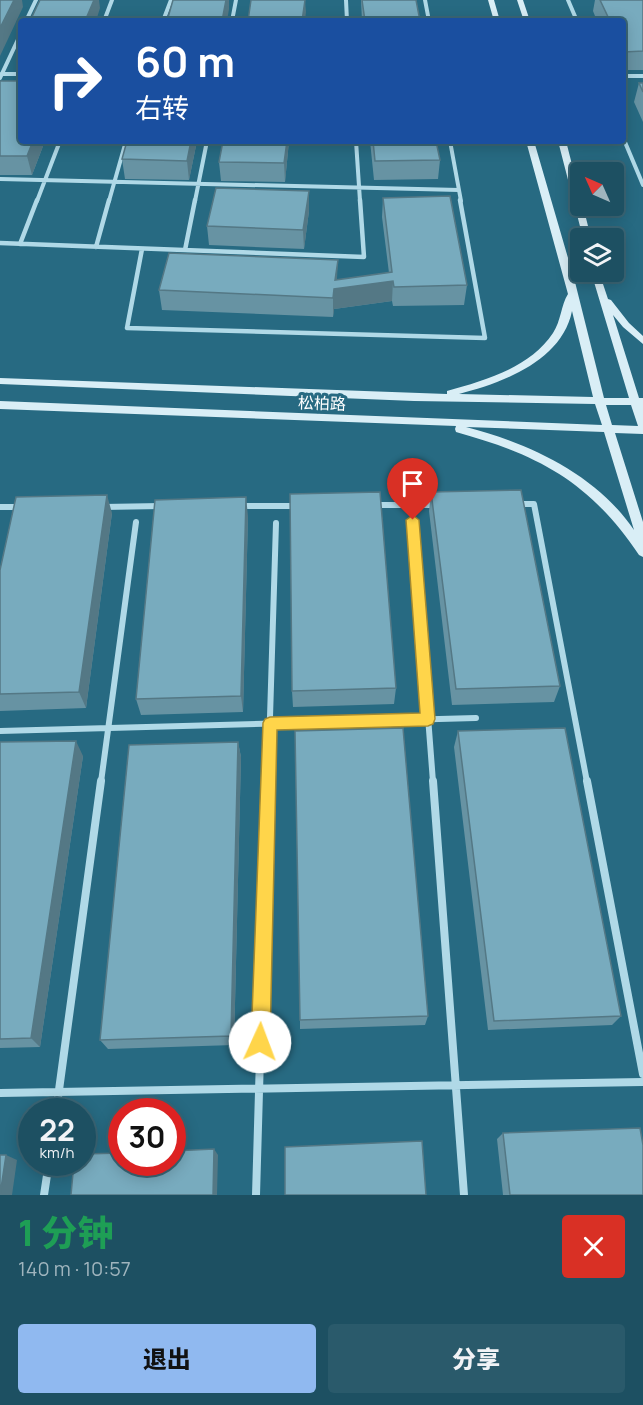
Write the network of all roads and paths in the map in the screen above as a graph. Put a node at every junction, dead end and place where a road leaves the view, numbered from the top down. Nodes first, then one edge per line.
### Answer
1 (36, 0) edge
2 (112, 0) edge
3 (171, 0) edge
4 (236, 0) edge
5 (346, 0) edge
6 (425, 0) edge
7 (491, 0) edge
8 (520, 0) edge
9 (568, 0) edge
10 (27, 18) edge
11 (105, 18) edge
12 (165, 18) edge
13 (233, 18) edge
14 (347, 18) edge
15 (428, 18) edge
16 (496, 18) edge
17 (526, 18) edge
18 (575, 18) edge
19 (18, 39) edge
20 (18, 74) edge
21 (1, 75) edge
22 (626, 76) edge
23 (643, 76) edge
24 (59, 144) edge
25 (125, 144) edge
26 (206, 144) edge
27 (356, 144) edge
28 (451, 144) edge
29 (531, 144) edge
30 (563, 144) edge
31 (626, 144) edge
32 (0, 179) edge
33 (45, 180) junction
34 (114, 182) junction
35 (198, 184) junction
36 (643, 185) edge
37 (359, 188) junction
38 (459, 190) junction
39 (584, 228) edge
40 (0, 243) edge
41 (20, 244) junction
42 (96, 247) junction
43 (142, 249) junction
44 (185, 250) junction
45 (570, 282) junction
46 (599, 282) edge
47 (600, 282) edge
48 (643, 341) edge
49 (0, 381) edge
50 (414, 397) junction
51 (599, 400) junction
52 (639, 402) edge
53 (0, 405) edge
54 (418, 422) junction
55 (607, 428) junction
56 (643, 428) edge
57 (510, 504) edge
58 (368, 505) edge
59 (451, 505) edge
60 (166, 506) edge
61 (237, 506) edge
62 (309, 506) edge
63 (0, 507) edge
64 (24, 507) edge
65 (95, 507) edge
66 (413, 520) dead end
67 (136, 522) dead end
68 (276, 523) dead end
69 (643, 540) edge
70 (643, 552) edge
71 (476, 718) dead end
72 (428, 719) junction
73 (270, 723) junction
74 (108, 728) junction
75 (0, 730) edge
76 (643, 1074) edge
77 (643, 1082) edge
78 (455, 1085) junction
79 (259, 1088) junction
80 (59, 1092) junction
81 (0, 1093) edge
82 (58, 1098) edge
83 (47, 1176) edge
84 (44, 1195) edge
85 (256, 1195) edge
86 (464, 1195) edge

1 - 10 street
2 - 11 street
3 - 12 street
4 - 13 street
5 - 14 street
6 - 15 street
7 - 16 street
8 - 17 street
9 - 18 street
19 - 21 street
20 - 21 street
22 - 23 street
24 - 33 street
25 - 34 street
26 - 35 street
27 - 37 street
28 - 38 street
29 - 45 street
30 - 39 street
31 - 36 street
32 - 33 street
33 - 34 street
33 - 41 street
34 - 35 street
34 - 42 street
35 - 37 street
35 - 44 street
37 - 38 street
37 - 44 street
38 - 43 street
40 - 41 street
41 - 42 street
42 - 43 street
43 - 44 street
45 - 50 street
45 - 51 street
46 - 52 street
47 - 48 street
49 - 50 street, 松柏路
50 - 51 street, 松柏路
51 - 52 street, 松柏路
51 - 55 street
52 - 56 street
53 - 54 street, 松柏路
54 - 55 street, 松柏路
54 - 70 street
55 - 56 street, 松柏路
55 - 69 street
57 - 76 street
58 - 59 street
60 - 65 street
61 - 62 street
63 - 64 street
66 - 72 street
67 - 74 street
68 - 73 street
71 - 72 street
72 - 73 street
72 - 78 street
73 - 74 street
73 - 79 street
74 - 75 street
74 - 80 street
77 - 78 street
78 - 79 street
78 - 86 street
79 - 80 street
79 - 85 street
80 - 81 street
80 - 82 street
83 - 84 street

